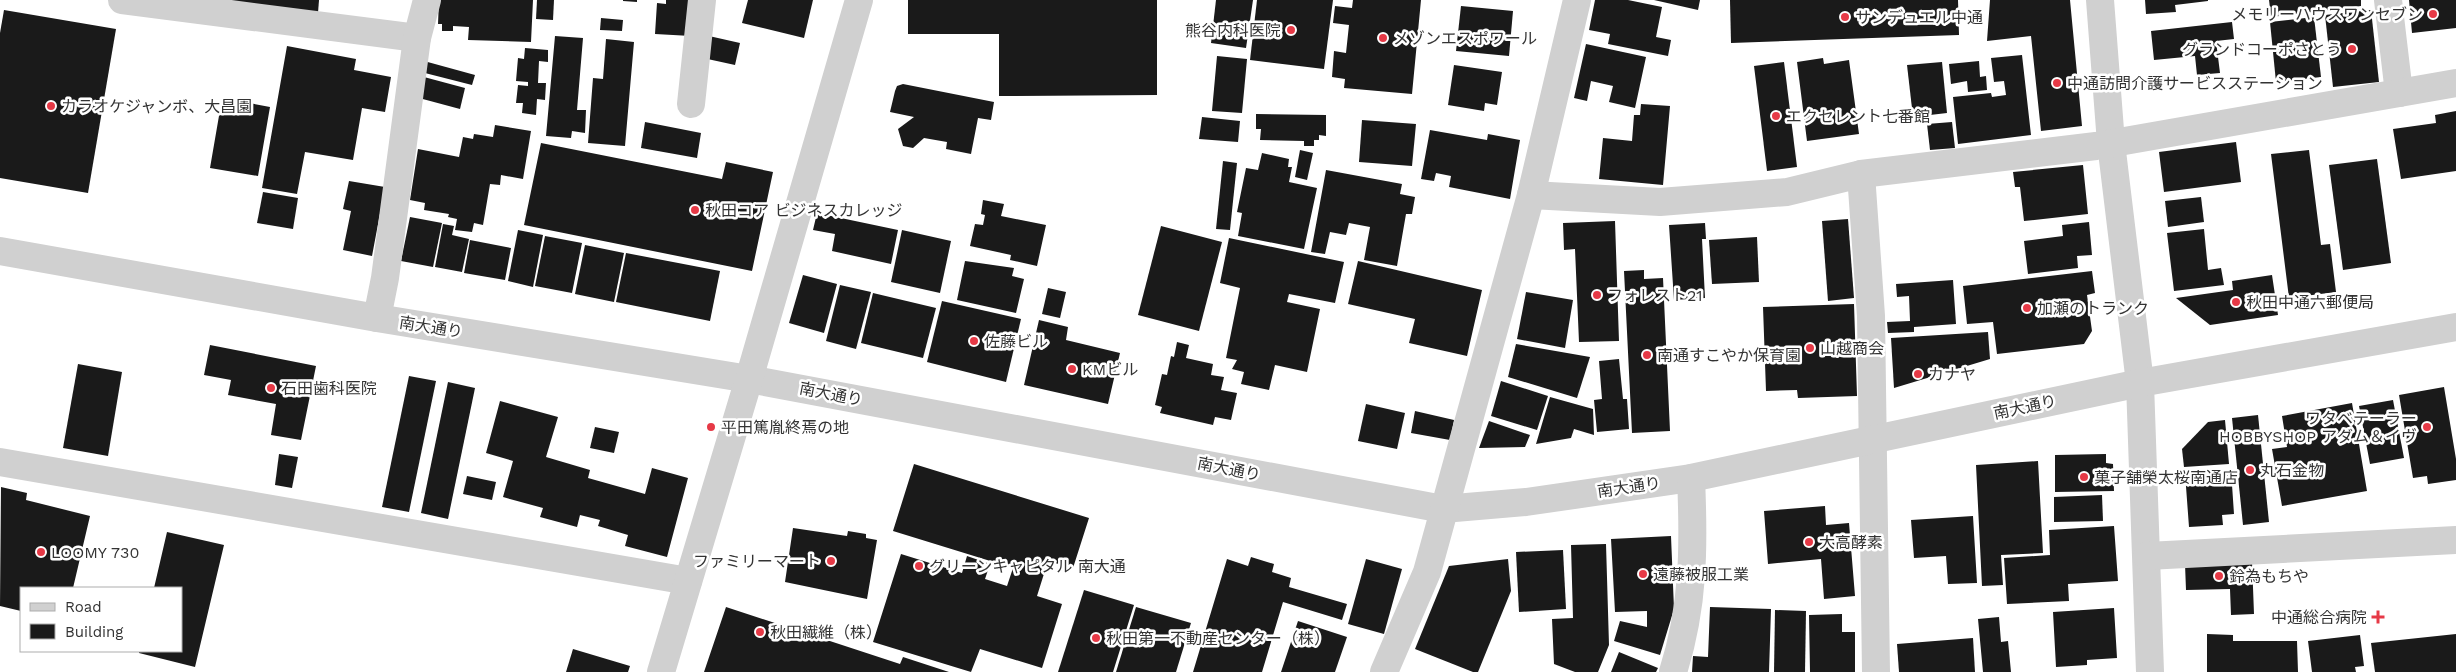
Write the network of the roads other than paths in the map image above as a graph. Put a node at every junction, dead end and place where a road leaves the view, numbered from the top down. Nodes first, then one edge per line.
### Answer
1 (122, 0) edge
2 (427, 0) edge
3 (702, 0) edge
4 (859, 0) edge
5 (1577, 0) edge
6 (2100, 0) edge
7 (2388, 0) edge
8 (417, 38) junction
9 (2456, 83) edge
10 (2399, 93) junction
11 (691, 104) dead end
12 (2111, 143) junction
13 (1861, 174) junction
14 (1531, 195) junction
15 (0, 251) edge
16 (377, 318) junction
17 (2456, 327) edge
18 (749, 379) junction
19 (2140, 383) junction
20 (1873, 438) junction
21 (0, 462) edge
22 (1691, 478) junction
23 (1443, 509) junction
24 (2456, 540) edge
25 (2148, 556) junction
26 (688, 581) junction
27 (661, 672) edge
28 (1384, 672) edge
29 (1674, 672) edge
30 (1876, 672) edge
31 (2150, 672) edge

1 - 8 street
2 - 8 street
3 - 11 street
4 - 18 street
5 - 14 street
6 - 12 street
7 - 10 street
8 - 16 street
9 - 10 street
10 - 12 street
12 - 13 street
12 - 19 street
13 - 14 street
13 - 20 street
14 - 23 street
15 - 16 street, 南大通り
16 - 18 street, 南大通り
17 - 19 street, 南大通り
18 - 23 street, 南大通り
18 - 26 street
19 - 20 street, 南大通り
19 - 25 street
20 - 22 street, 南大通り
20 - 30 street
21 - 26 street
22 - 23 street, 南大通り
22 - 29 street
23 - 28 street
24 - 25 street
25 - 31 street
26 - 27 street

